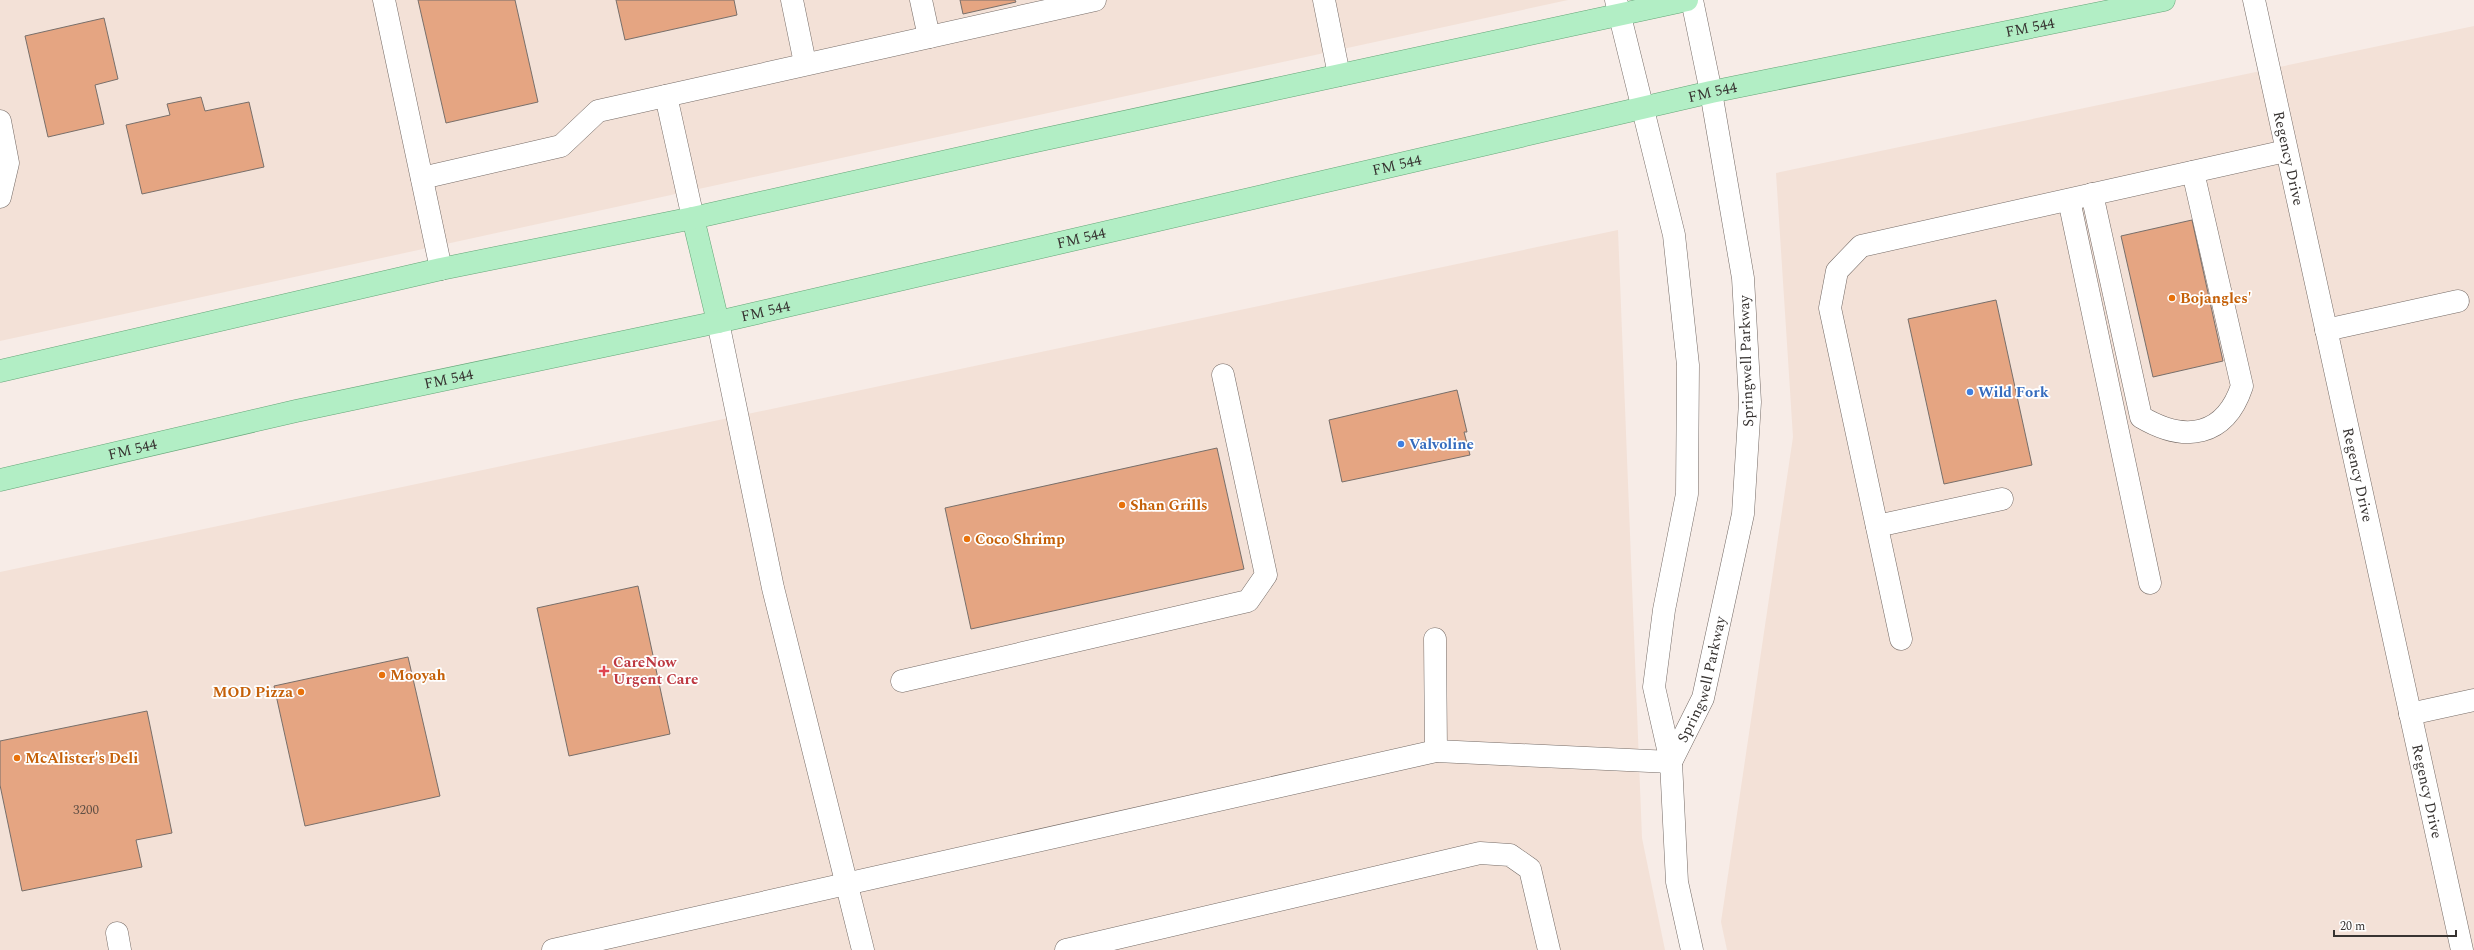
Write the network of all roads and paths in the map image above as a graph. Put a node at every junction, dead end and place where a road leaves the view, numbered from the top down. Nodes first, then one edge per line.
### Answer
1 (384, 0) edge
2 (792, 0) edge
3 (921, 0) edge
4 (1095, 0) edge
5 (1324, 0) edge
6 (1687, 0) edge
7 (1692, 0) edge
8 (2164, 0) edge
9 (2254, 0) edge
10 (1618, 8) edge
11 (929, 37) junction
12 (805, 64) junction
13 (1339, 76) junction
14 (1711, 92) junction
15 (666, 96) junction
16 (1643, 108) junction
17 (0, 121) edge
18 (2286, 151) junction
19 (2193, 172) junction
20 (422, 178) junction
21 (2092, 194) junction
22 (0, 197) edge
23 (2069, 200) junction
24 (693, 218) junction
25 (441, 269) junction
26 (2458, 300) dead end
27 (718, 322) junction
28 (2326, 330) junction
29 (0, 372) edge
30 (1223, 376) dead end
31 (0, 480) edge
32 (2002, 499) dead end
33 (1877, 526) junction
34 (2150, 582) dead end
35 (1435, 639) dead end
36 (1901, 639) dead end
37 (902, 681) dead end
38 (2474, 700) edge
39 (2410, 714) junction
40 (1436, 751) junction
41 (1671, 762) junction
42 (847, 884) junction
43 (552, 950) edge
44 (862, 950) edge
45 (1066, 950) edge
46 (1549, 950) edge
47 (1692, 950) edge
48 (2462, 950) edge

1 - 20 street
2 - 12 street
3 - 11 street
4 - 11 street
5 - 13 street
6 - 10 main road
7 - 14 street, Springwell Parkway
8 - 14 main road, FM 544 / FM 544
9 - 18 street, Regency Drive
10 - 13 main road
10 - 16 street, Springwell Parkway
11 - 12 street
12 - 15 street
13 - 24 main road
14 - 16 main road, FM 544 / FM 544
14 - 41 street, Springwell Parkway
15 - 20 street
15 - 24 street
16 - 27 main road, FM 544 / FM 544
16 - 41 street, Springwell Parkway
17 - 22 street
18 - 19 street
18 - 28 street, Regency Drive
19 - 21 street
19 - 21 street
20 - 25 street
21 - 23 street
23 - 33 street
23 - 34 street
24 - 25 main road
24 - 27 main road
25 - 29 main road
26 - 28 street
27 - 31 main road, FM 544 / FM 544
27 - 42 street
28 - 39 street, Regency Drive
30 - 37 street
32 - 33 street
33 - 36 street
35 - 40 street
38 - 39 street
39 - 48 street, Regency Drive
40 - 41 street
40 - 42 street
41 - 47 street, Springwell Parkway
42 - 43 street
42 - 44 street
45 - 46 street

